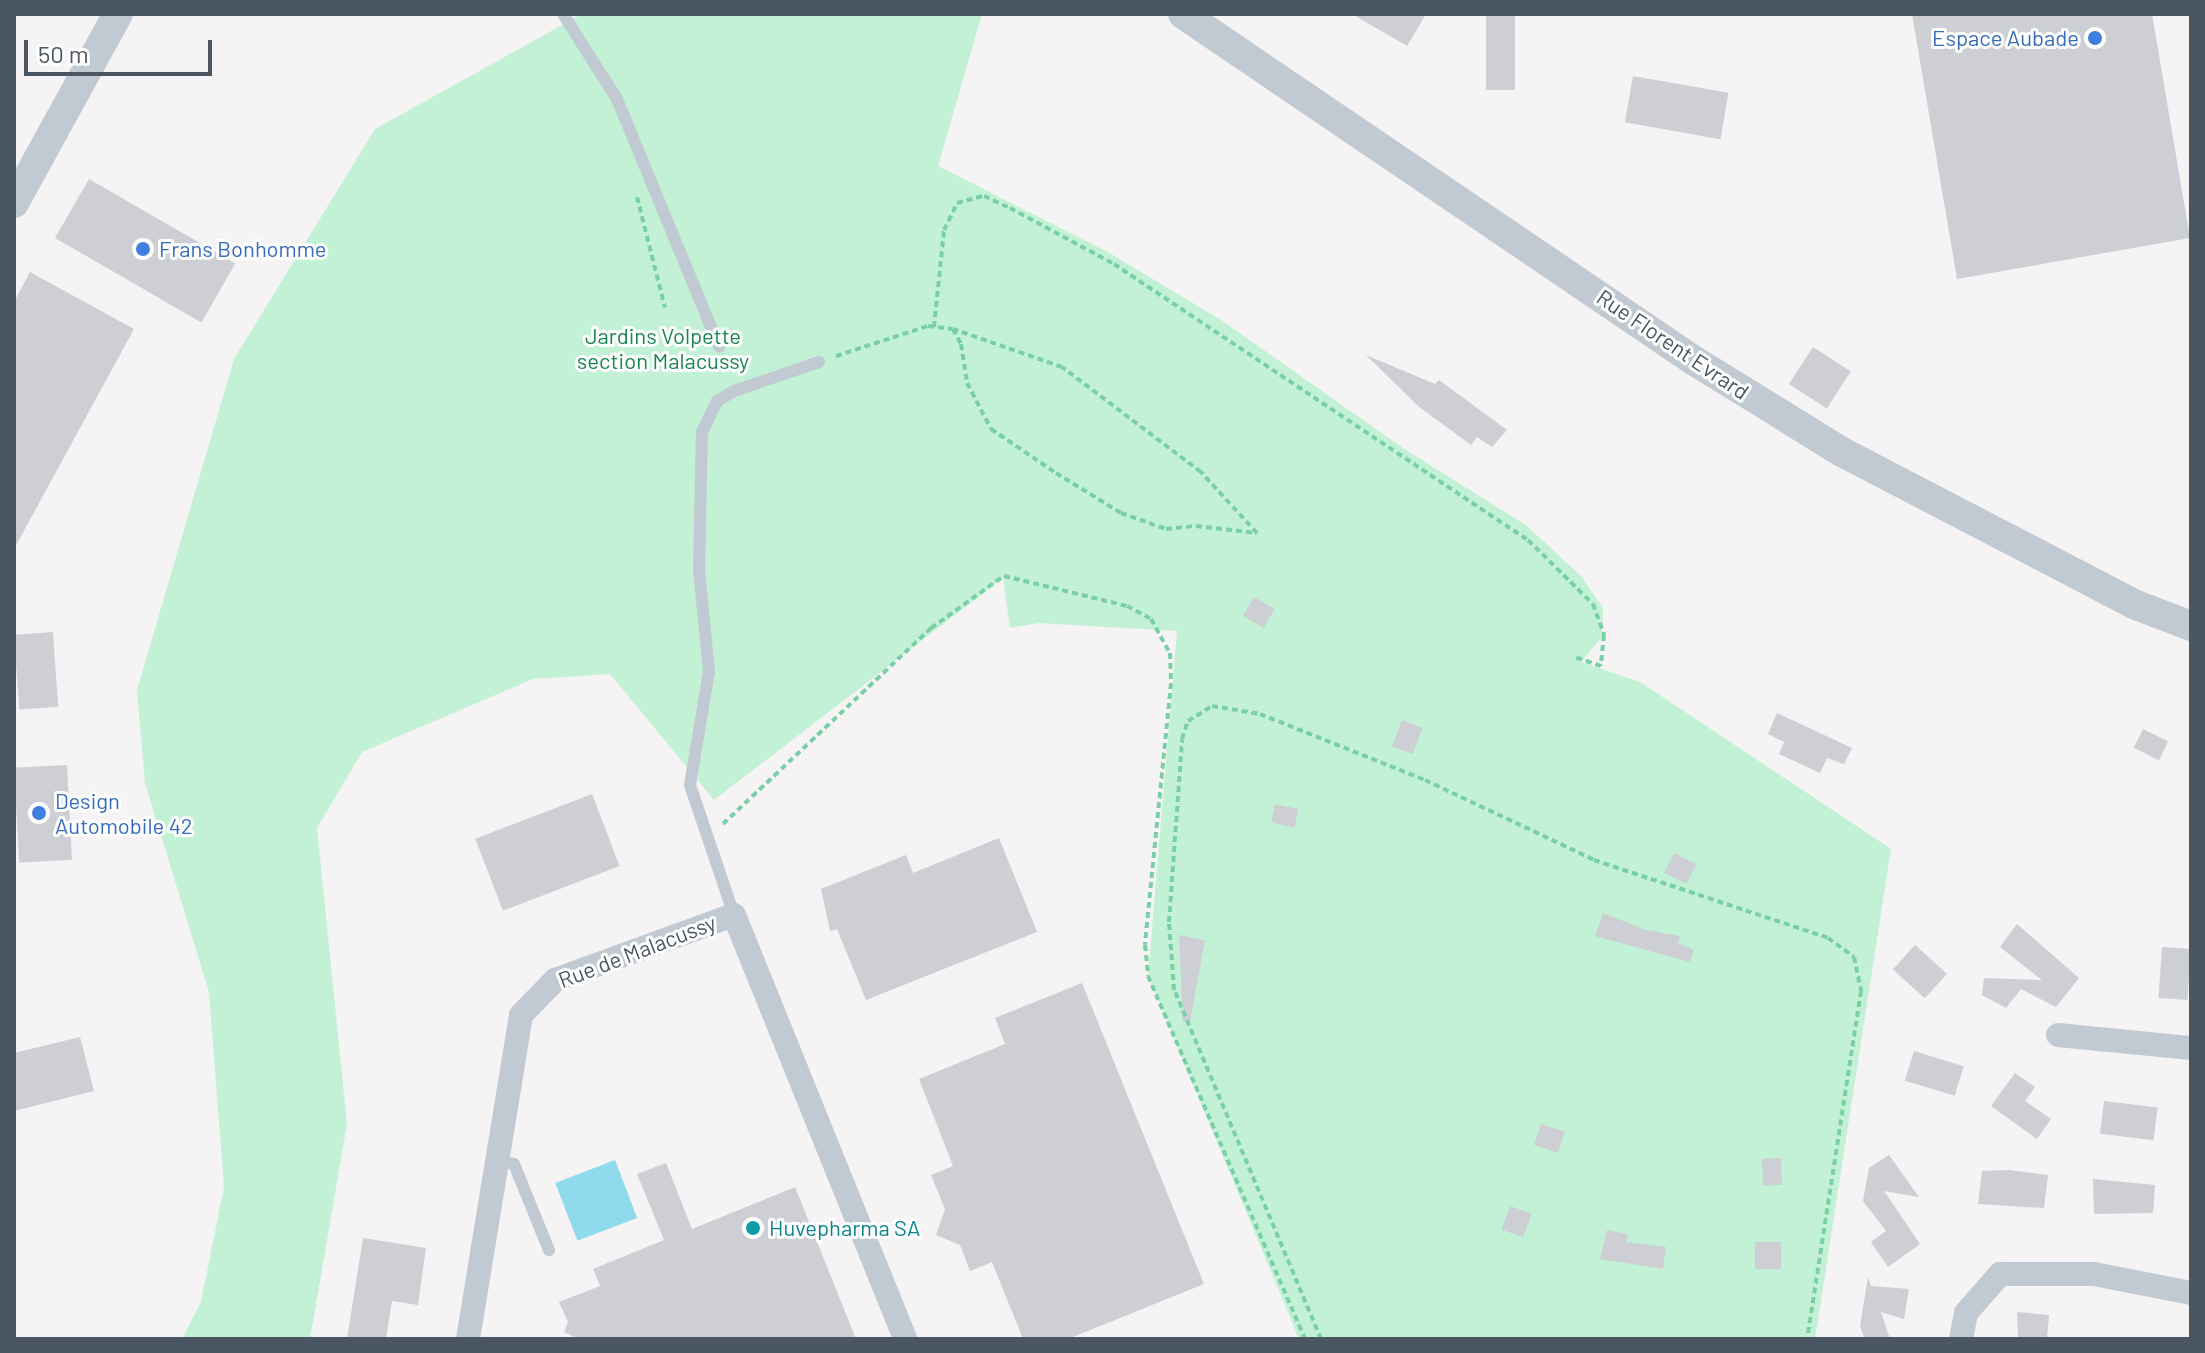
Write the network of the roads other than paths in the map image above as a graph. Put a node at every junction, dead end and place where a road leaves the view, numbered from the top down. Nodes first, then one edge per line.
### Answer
1 (118, 14) edge
2 (563, 14) edge
3 (1183, 14) edge
4 (14, 203) edge
5 (719, 347) dead end
6 (819, 362) road end
7 (2191, 626) edge
8 (734, 915) junction
9 (2058, 1035) dead end
10 (2191, 1048) edge
11 (496, 1161) junction
12 (549, 1250) dead end
13 (2191, 1293) edge
14 (468, 1339) edge
15 (905, 1339) edge
16 (1961, 1339) edge

1 - 4 street
2 - 5 lane
3 - 7 street, Rue Florent Evrard
6 - 8 lane
8 - 11 street, Rue de Malacussy
8 - 15 street, Rue de Malacussy
9 - 10 street
11 - 12 lane
11 - 14 street, Rue de Malacussy
13 - 16 street

